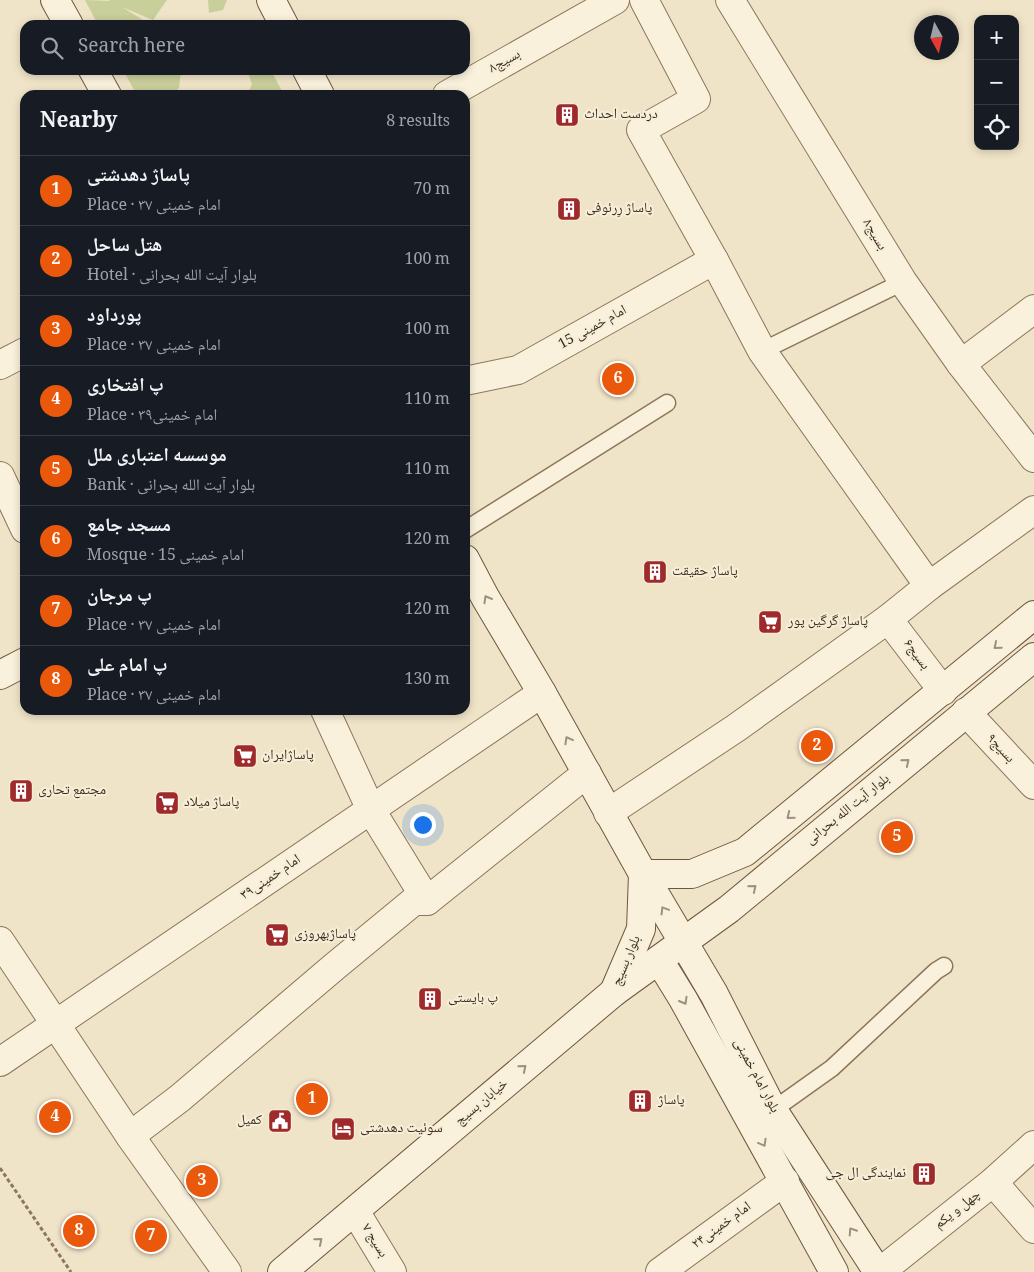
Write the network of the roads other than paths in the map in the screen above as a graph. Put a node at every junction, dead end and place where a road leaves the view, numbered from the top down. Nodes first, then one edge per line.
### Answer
1 (55, 0) edge
2 (270, 0) edge
3 (615, 0) edge
4 (644, 0) edge
5 (730, 0) edge
6 (66, 20) edge
7 (281, 20) edge
8 (96, 75) edge
9 (310, 75) edge
10 (104, 90) edge
11 (317, 90) edge
12 (456, 90) edge
13 (714, 260) junction
14 (903, 282) junction
15 (1034, 309) edge
16 (762, 351) junction
17 (20, 355) edge
18 (961, 364) junction
19 (0, 365) edge
20 (470, 379) edge
21 (668, 403) dead end
22 (1034, 458) edge
23 (0, 476) edge
24 (1034, 510) edge
25 (20, 519) edge
26 (470, 527) edge
27 (470, 568) edge
28 (929, 586) junction
29 (1034, 615) edge
30 (888, 619) junction
31 (1034, 657) edge
32 (20, 665) edge
33 (0, 675) edge
34 (943, 691) junction
35 (542, 694) junction
36 (966, 712) junction
37 (327, 715) edge
38 (586, 773) junction
39 (1034, 785) edge
40 (824, 789) junction
41 (371, 810) junction
42 (845, 812) junction
43 (608, 813) junction
44 (643, 874) junction
45 (428, 901) junction
46 (729, 909) junction
47 (0, 941) edge
48 (683, 942) junction
49 (659, 960) junction
50 (944, 966) dead end
51 (614, 992) junction
52 (714, 994) junction
53 (56, 1024) junction
54 (0, 1062) edge
55 (773, 1110) junction
56 (130, 1136) junction
57 (1034, 1146) edge
58 (784, 1181) junction
59 (993, 1182) junction
60 (355, 1211) junction
61 (1034, 1229) edge
62 (227, 1272) edge
63 (282, 1272) edge
64 (392, 1272) edge
65 (660, 1272) edge
66 (834, 1272) edge
67 (879, 1272) edge

1 - 6 street
2 - 7 street
3 - 12 street, بسیج۸
4 - 13 street
5 - 14 street, بسیج۸
8 - 10 street
9 - 11 street
13 - 16 street
13 - 20 street, امام خمینی 15
14 - 16 lane
14 - 18 street, بسیج۸
15 - 18 street
16 - 28 street
17 - 19 street
18 - 22 street, بسیج۸
21 - 26 lane
23 - 25 street
24 - 28 street
35 -> 27 street, بلوار امام خمینی
28 - 30 street
29 -> 34 street
30 - 34 street, بسیج۶
30 - 43 street
31 - 36 street, بلوار آیت الله بحرانی
32 - 33 street
34 - 40 street
38 -> 35 street, بلوار امام خمینی
35 - 41 street, امام خمینی۳۹
36 - 39 street, بسیج۹
42 -> 36 street, بلوار آیت الله بحرانی
37 - 41 street
38 - 43 street, بلوار امام خمینی
38 - 45 street
40 - 42 street
40 -> 44 street
41 - 45 street
41 - 53 street, امام خمینی۳۹
46 -> 42 street, بلوار آیت الله بحرانی
43 - 44 street, بلوار امام خمینی
48 -> 44 street, بلوار امام خمینی
44 - 51 street, بلوار بسیج
45 - 56 street
46 - 48 street, بلوار آیت الله بحرانی
46 - 52 street
47 - 53 street
48 - 49 street, بلوار آیت الله بحرانی
48 - 52 street, بلوار امام خمینی
49 - 51 street, بلوار بسیج
49 -> 58 street, بلوار امام خمینی
50 - 55 lane
60 -> 51 street, خیابان بسیج
52 - 55 street, بلوار امام خمینی
53 - 54 street, امام خمینی۳۹
53 - 56 street
67 -> 55 street, بلوار امام خمینی
56 - 62 street
57 - 59 street, چهل و یکم
58 - 65 street, امام خمینی۲۴
58 - 66 street, بلوار امام خمینی
59 - 61 street
59 - 67 street, چهل و یکم
63 -> 60 street, خیابان بسیج
60 - 64 street, بسیج ۷

